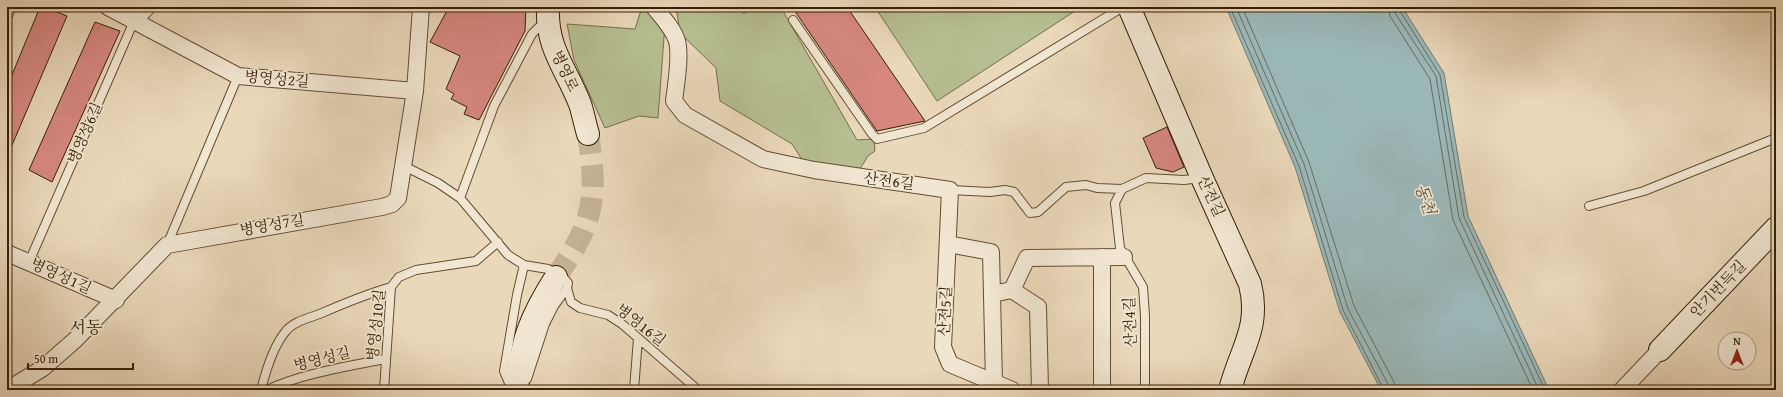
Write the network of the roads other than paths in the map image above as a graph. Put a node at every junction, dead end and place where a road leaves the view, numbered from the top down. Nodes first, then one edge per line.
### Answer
1 (12, 7) edge
2 (108, 7) edge
3 (147, 7) edge
4 (421, 7) edge
5 (654, 7) edge
6 (1123, 7) edge
7 (1129, 7) edge
8 (547, 15) edge
9 (7, 18) edge
10 (134, 20) junction
11 (793, 20) dead end
12 (238, 76) junction
13 (415, 91) junction
14 (588, 134) tunnel mouth
15 (1776, 138) edge
16 (404, 166) junction
17 (1202, 178) junction
18 (1122, 189) junction
19 (950, 190) junction
20 (460, 198) junction
21 (1589, 206) dead end
22 (1776, 228) edge
23 (498, 242) junction
24 (948, 244) junction
25 (167, 245) junction
26 (7, 253) edge
27 (1102, 257) junction
28 (1124, 257) junction
29 (29, 262) junction
30 (524, 264) junction
31 (562, 283) junction
32 (391, 287) junction
33 (1012, 290) junction
34 (992, 294) junction
35 (116, 300) junction
36 (638, 338) junction
37 (1660, 350) joint
38 (385, 360) junction
39 (994, 382) junction
40 (7, 390) edge
41 (261, 390) edge
42 (267, 390) edge
43 (384, 390) edge
44 (512, 390) edge
45 (516, 390) edge
46 (521, 390) edge
47 (634, 390) edge
48 (698, 390) edge
49 (1012, 390) edge
50 (1040, 390) edge
51 (1102, 390) edge
52 (1145, 390) edge
53 (1230, 390) edge
54 (1622, 390) edge

1 - 9 lane
2 - 10 street, 병영성2길
3 - 10 street, 병영성6길
4 - 13 street, 병영성7길
5 - 19 street, 산전6길
6 - 11 lane
7 - 17 street, 산전길
8 - 14 street, 병영로
8 - 20 lane
10 - 12 street, 병영성2길
10 - 29 lane, 병영성6길
12 - 13 street, 병영성2길
12 - 25 lane
13 - 16 street, 병영성7길
15 - 21 lane
16 - 20 lane
16 - 25 street, 병영성7길
17 - 18 lane, 산전6길
17 - 53 street, 산전길
18 - 19 lane, 산전6길
18 - 28 lane, 산전4길
19 - 24 street, 산전5길
20 - 23 lane
22 - 37 street, 안기번득길
23 - 30 lane
23 - 32 lane, 병영성10길
24 - 34 street
24 - 39 street, 산전5길
25 - 35 street
26 - 29 street, 병영성1길
27 - 28 street
27 - 33 street
27 - 51 street
28 - 52 lane, 산전4길
29 - 35 street, 병영성1길
30 - 31 lane
30 - 44 lane
31 - 36 lane, 병영16길
31 - 45 street
31 - 46 lane
32 - 38 lane, 병영성10길
32 - 41 lane
33 - 34 street
33 - 50 street
34 - 39 street
35 - 40 street
36 - 47 lane
36 - 48 lane, 병영16길
37 - 54 street
38 - 42 lane, 병영성길
38 - 43 lane, 병영성10길
39 - 49 street, 산전5길

